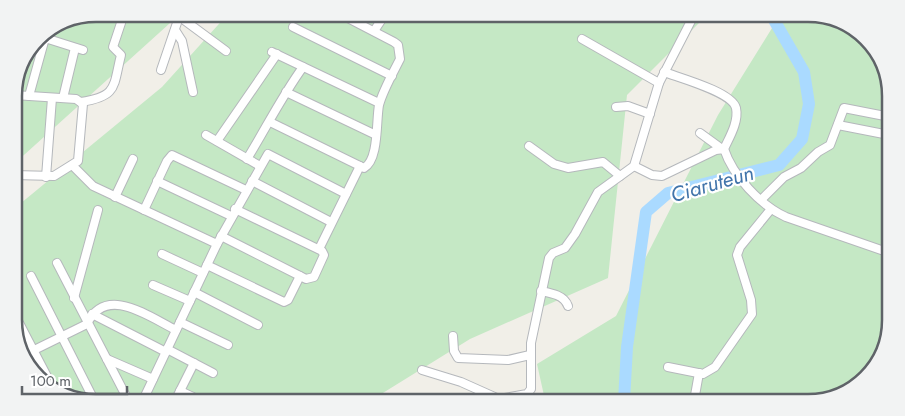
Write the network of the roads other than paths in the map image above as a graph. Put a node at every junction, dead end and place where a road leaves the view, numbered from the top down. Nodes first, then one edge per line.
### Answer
1 (121, 23) edge
2 (178, 23) edge
3 (189, 23) edge
4 (358, 23) edge
5 (379, 23) edge
6 (690, 23) edge
7 (293, 28) dead end
8 (175, 30) junction
9 (374, 31) junction
10 (50, 39) edge
11 (582, 39) dead end
12 (41, 48) edge
13 (226, 51) dead end
14 (30, 65) edge
15 (37, 66) junction
16 (303, 67) junction
17 (161, 70) dead end
18 (664, 72) junction
19 (392, 76) junction
20 (659, 83) junction
21 (193, 92) dead end
22 (286, 92) junction
23 (23, 96) edge
24 (29, 96) junction
25 (52, 98) junction
26 (63, 98) junction
27 (81, 102) junction
28 (380, 103) junction
29 (616, 107) dead end
30 (650, 114) junction
31 (882, 115) edge
32 (270, 122) junction
33 (838, 124) junction
34 (700, 133) dead end
35 (882, 133) edge
36 (206, 135) dead end
37 (376, 136) junction
38 (217, 141) junction
39 (529, 146) dead end
40 (723, 149) junction
41 (133, 159) dead end
42 (247, 159) junction
43 (73, 166) junction
44 (260, 166) junction
45 (360, 166) junction
46 (634, 166) junction
47 (23, 176) edge
48 (620, 176) junction
49 (46, 177) junction
50 (157, 181) junction
51 (252, 181) junction
52 (246, 190) junction
53 (346, 194) junction
54 (115, 197) junction
55 (761, 200) junction
56 (771, 209) junction
57 (98, 210) dead end
58 (144, 210) junction
59 (233, 212) junction
60 (332, 222) junction
61 (221, 236) junction
62 (217, 244) junction
63 (319, 249) junction
64 (882, 250) edge
65 (162, 254) dead end
66 (57, 263) dead end
67 (207, 265) junction
68 (203, 273) junction
69 (31, 276) dead end
70 (300, 276) junction
71 (154, 285) dead end
72 (541, 290) junction
73 (194, 292) junction
74 (74, 298) junction
75 (190, 301) junction
76 (568, 306) dead end
77 (92, 314) junction
78 (180, 322) junction
79 (87, 324) junction
80 (258, 325) dead end
81 (23, 330) edge
82 (176, 330) junction
83 (453, 336) dead end
84 (63, 337) junction
85 (228, 345) dead end
86 (34, 351) junction
87 (166, 351) junction
88 (30, 352) edge
89 (530, 355) junction
90 (107, 359) junction
91 (194, 363) junction
92 (668, 367) dead end
93 (422, 370) dead end
94 (45, 373) edge
95 (213, 373) dead end
96 (699, 373) junction
97 (153, 379) junction
98 (91, 393) edge
99 (487, 393) edge
100 (527, 393) edge
101 (695, 393) edge
102 (125, 394) edge
103 (146, 394) edge
104 (178, 394) edge

1 - 27 street
2 - 8 street
3 - 13 street
4 - 9 street
5 - 9 street
6 - 18 street
7 - 19 street
8 - 17 street
8 - 21 street
9 - 19 street
10 - 26 street
11 - 20 street
12 - 15 street
14 - 15 street
15 - 24 street
16 - 22 street
16 - 28 street
16 - 38 street
18 - 20 street
18 - 40 street
19 - 28 street
20 - 30 street
22 - 32 street
22 - 37 street
23 - 24 street
24 - 25 street
25 - 26 street
25 - 49 street
26 - 27 street
27 - 43 street
28 - 37 street
29 - 30 street
30 - 46 street
31 - 33 street
32 - 42 street
32 - 45 street
33 - 35 street
33 - 55 street
34 - 40 street
36 - 38 street
37 - 45 street
38 - 42 street
39 - 48 street
40 - 46 street
40 - 55 street
41 - 54 street
42 - 44 street
43 - 49 street
43 - 54 street
44 - 51 street
44 - 53 street
45 - 53 street
46 - 48 street
47 - 49 street
48 - 72 street
50 - 52 street
50 - 58 street
50 - 59 street
51 - 52 street
51 - 60 street
52 - 59 street
53 - 60 street
54 - 58 street
55 - 56 street
56 - 64 street
56 - 96 street
57 - 74 street
58 - 62 street
59 - 61 street
59 - 63 street
60 - 63 street
61 - 62 street
61 - 70 street
62 - 67 street
63 - 70 street
65 - 68 street
66 - 74 street
67 - 68 street
67 - 70 street
68 - 73 street
69 - 84 street
71 - 75 street
72 - 76 street
72 - 89 street
73 - 75 street
73 - 80 street
74 - 79 street
75 - 78 street
77 - 79 street
77 - 82 street
77 - 87 street
78 - 82 street
78 - 85 street
79 - 84 street
79 - 90 street
81 - 86 street
82 - 87 street
83 - 89 street
84 - 86 street
84 - 98 street
86 - 88 street
86 - 94 street
87 - 91 street
87 - 97 street
89 - 100 street
90 - 97 street
90 - 102 street
91 - 95 street
91 - 104 street
92 - 96 street
93 - 99 street
96 - 101 street
97 - 103 street

